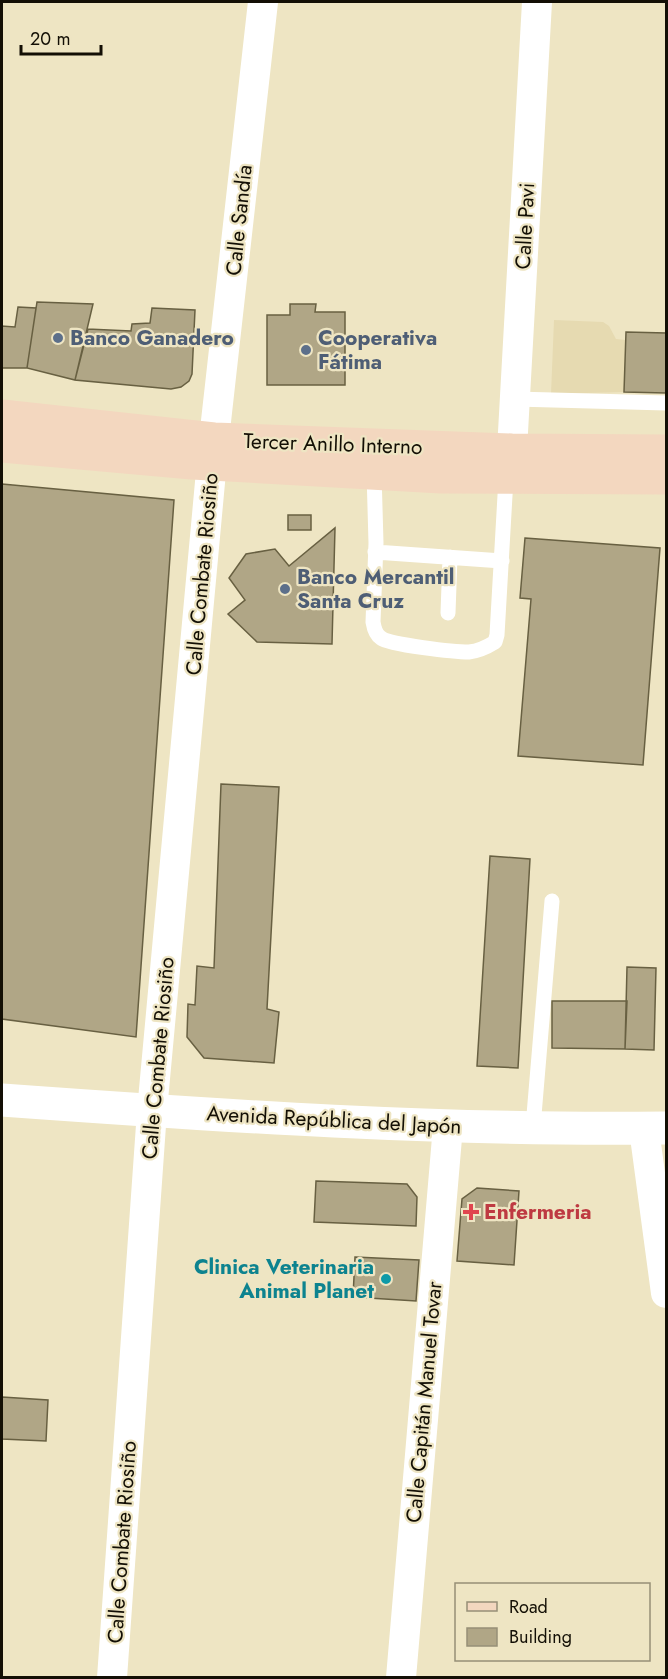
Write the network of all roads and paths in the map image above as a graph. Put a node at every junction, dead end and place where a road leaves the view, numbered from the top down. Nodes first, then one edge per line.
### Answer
1 (263, 2) edge
2 (537, 2) edge
3 (515, 399) junction
4 (666, 403) edge
5 (2, 416) edge
6 (2, 446) edge
7 (213, 451) junction
8 (666, 451) edge
9 (509, 464) junction
10 (374, 472) junction
11 (666, 478) edge
12 (375, 552) junction
13 (450, 557) junction
14 (502, 561) junction
15 (448, 613) dead end
16 (552, 901) dead end
17 (2, 1100) edge
18 (152, 1111) junction
19 (448, 1126) junction
20 (533, 1127) junction
21 (655, 1128) edge
22 (666, 1293) edge
23 (112, 1677) edge
24 (401, 1677) edge

1 - 7 street, Calle Sandía
2 - 3 street, Calle Pavi
3 - 4 lane
3 - 9 street, Calle Pavi
5 - 7 main road, Tercer Anillo Interno
6 - 7 main road, Tercer Anillo Interno
7 - 9 main road, Tercer Anillo Interno
7 - 10 main road, Tercer Anillo Interno
7 - 18 street, Calle Combate Riosiño
8 - 9 main road, Tercer Anillo Interno
9 - 10 main road, Tercer Anillo Interno
9 - 11 main road, Tercer Anillo Interno
9 - 14 lane
10 - 12 lane
12 - 13 lane
12 - 14 lane
13 - 14 lane
13 - 15 lane
16 - 20 lane
17 - 18 street, Avenida República del Japón
18 - 19 street, Avenida República del Japón
18 - 23 street, Calle Combate Riosiño
19 - 20 street, Avenida República del Japón
19 - 24 street, Calle Capitán Manuel Tovar
20 - 21 street, Avenida República del Japón
21 - 22 street

